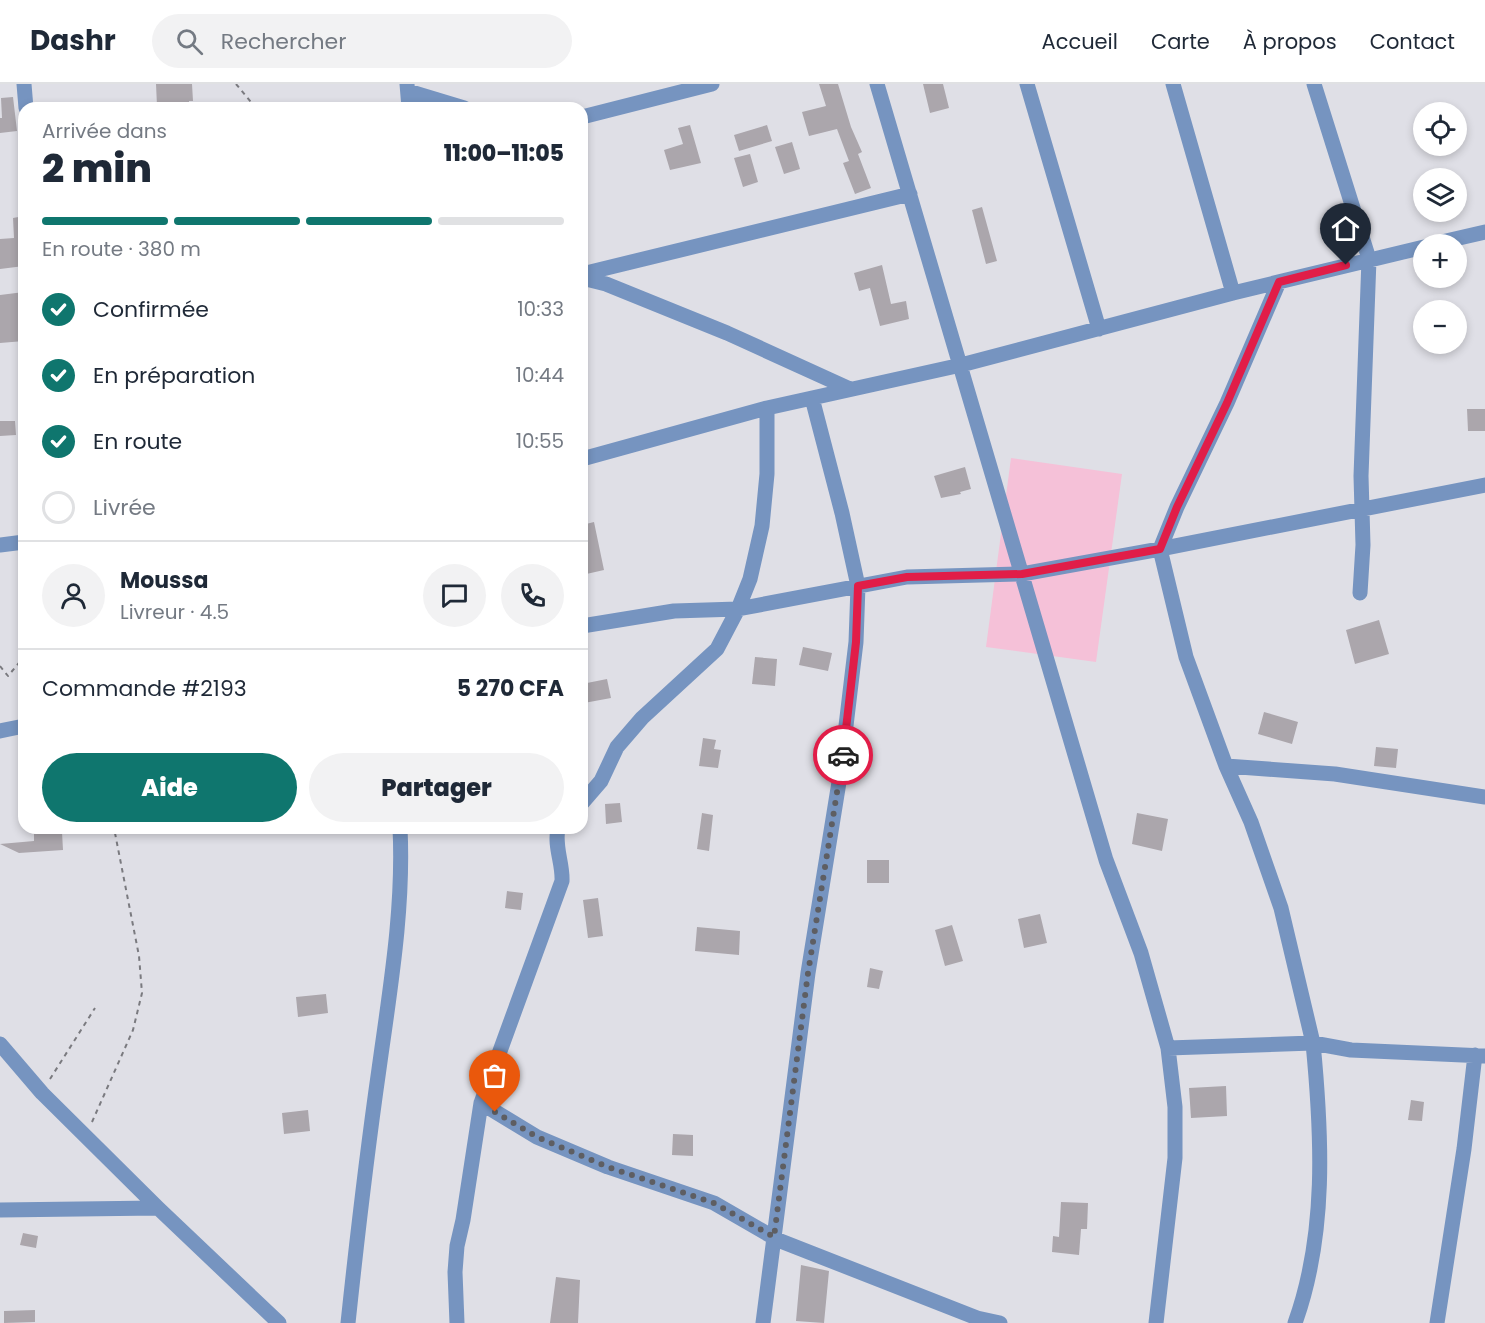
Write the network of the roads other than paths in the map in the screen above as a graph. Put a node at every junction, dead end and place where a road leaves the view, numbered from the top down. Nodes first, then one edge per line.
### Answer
1 (24, 84) edge
2 (712, 84) edge
3 (877, 84) edge
4 (1027, 84) edge
5 (1173, 84) edge
6 (1314, 84) edge
7 (408, 87) edge
8 (26, 102) edge
9 (409, 102) edge
10 (448, 102) edge
11 (588, 115) edge
12 (910, 194) junction
13 (1485, 232) edge
14 (1467, 236) edge
15 (1413, 249) edge
16 (1369, 259) junction
17 (588, 274) edge
18 (588, 278) edge
19 (1279, 282) junction
20 (1233, 293) junction
21 (1099, 329) junction
22 (961, 365) junction
23 (850, 389) junction
24 (812, 398) junction
25 (767, 408) junction
26 (588, 457) edge
27 (1485, 485) edge
28 (1361, 508) junction
29 (18, 543) edge
30 (0, 545) edge
31 (1160, 549) junction
32 (1022, 574) junction
33 (858, 586) junction
34 (1360, 594) dead end
35 (738, 609) junction
36 (588, 625) edge
37 (18, 727) edge
38 (0, 731) edge
39 (1226, 766) junction
40 (588, 796) edge
41 (1485, 797) edge
42 (400, 834) edge
43 (557, 834) edge
44 (0, 1044) edge
45 (1312, 1044) junction
46 (1168, 1048) junction
47 (1480, 1055) edge
48 (480, 1103) junction
49 (158, 1208) junction
50 (0, 1210) edge
51 (774, 1237) junction
52 (279, 1323) edge
53 (348, 1323) edge
54 (457, 1323) edge
55 (763, 1323) edge
56 (1000, 1323) edge
57 (1156, 1323) edge
58 (1295, 1323) edge
59 (1437, 1323) edge

1 - 8 street
2 - 11 street
3 - 12 street
4 - 21 street
5 - 20 street
6 - 16 street
7 - 9 street
7 - 10 street
12 - 17 street
12 - 22 street
13 - 14 street
15 - 16 street
16 - 19 street
16 - 28 street
18 - 23 street
19 - 20 street
19 - 31 street
20 - 21 street
21 - 22 street
22 - 23 street
22 - 32 street
23 - 24 street
24 - 25 street
24 - 33 street
25 - 26 street
25 - 35 street
27 - 28 street
28 - 31 street
28 - 34 street
29 - 30 street
31 - 32 street
31 - 39 street
32 - 33 street
32 - 46 street
33 - 35 street
33 - 51 street
35 - 36 street
35 - 40 street
37 - 38 street
39 - 41 street
39 - 45 street
42 - 53 street
43 - 48 street
44 - 49 street
45 - 46 street
45 - 47 street
45 - 58 street
46 - 57 street
47 - 59 street
48 - 51 street
48 - 54 street
49 - 50 street
49 - 52 street
51 - 55 street
51 - 56 street

